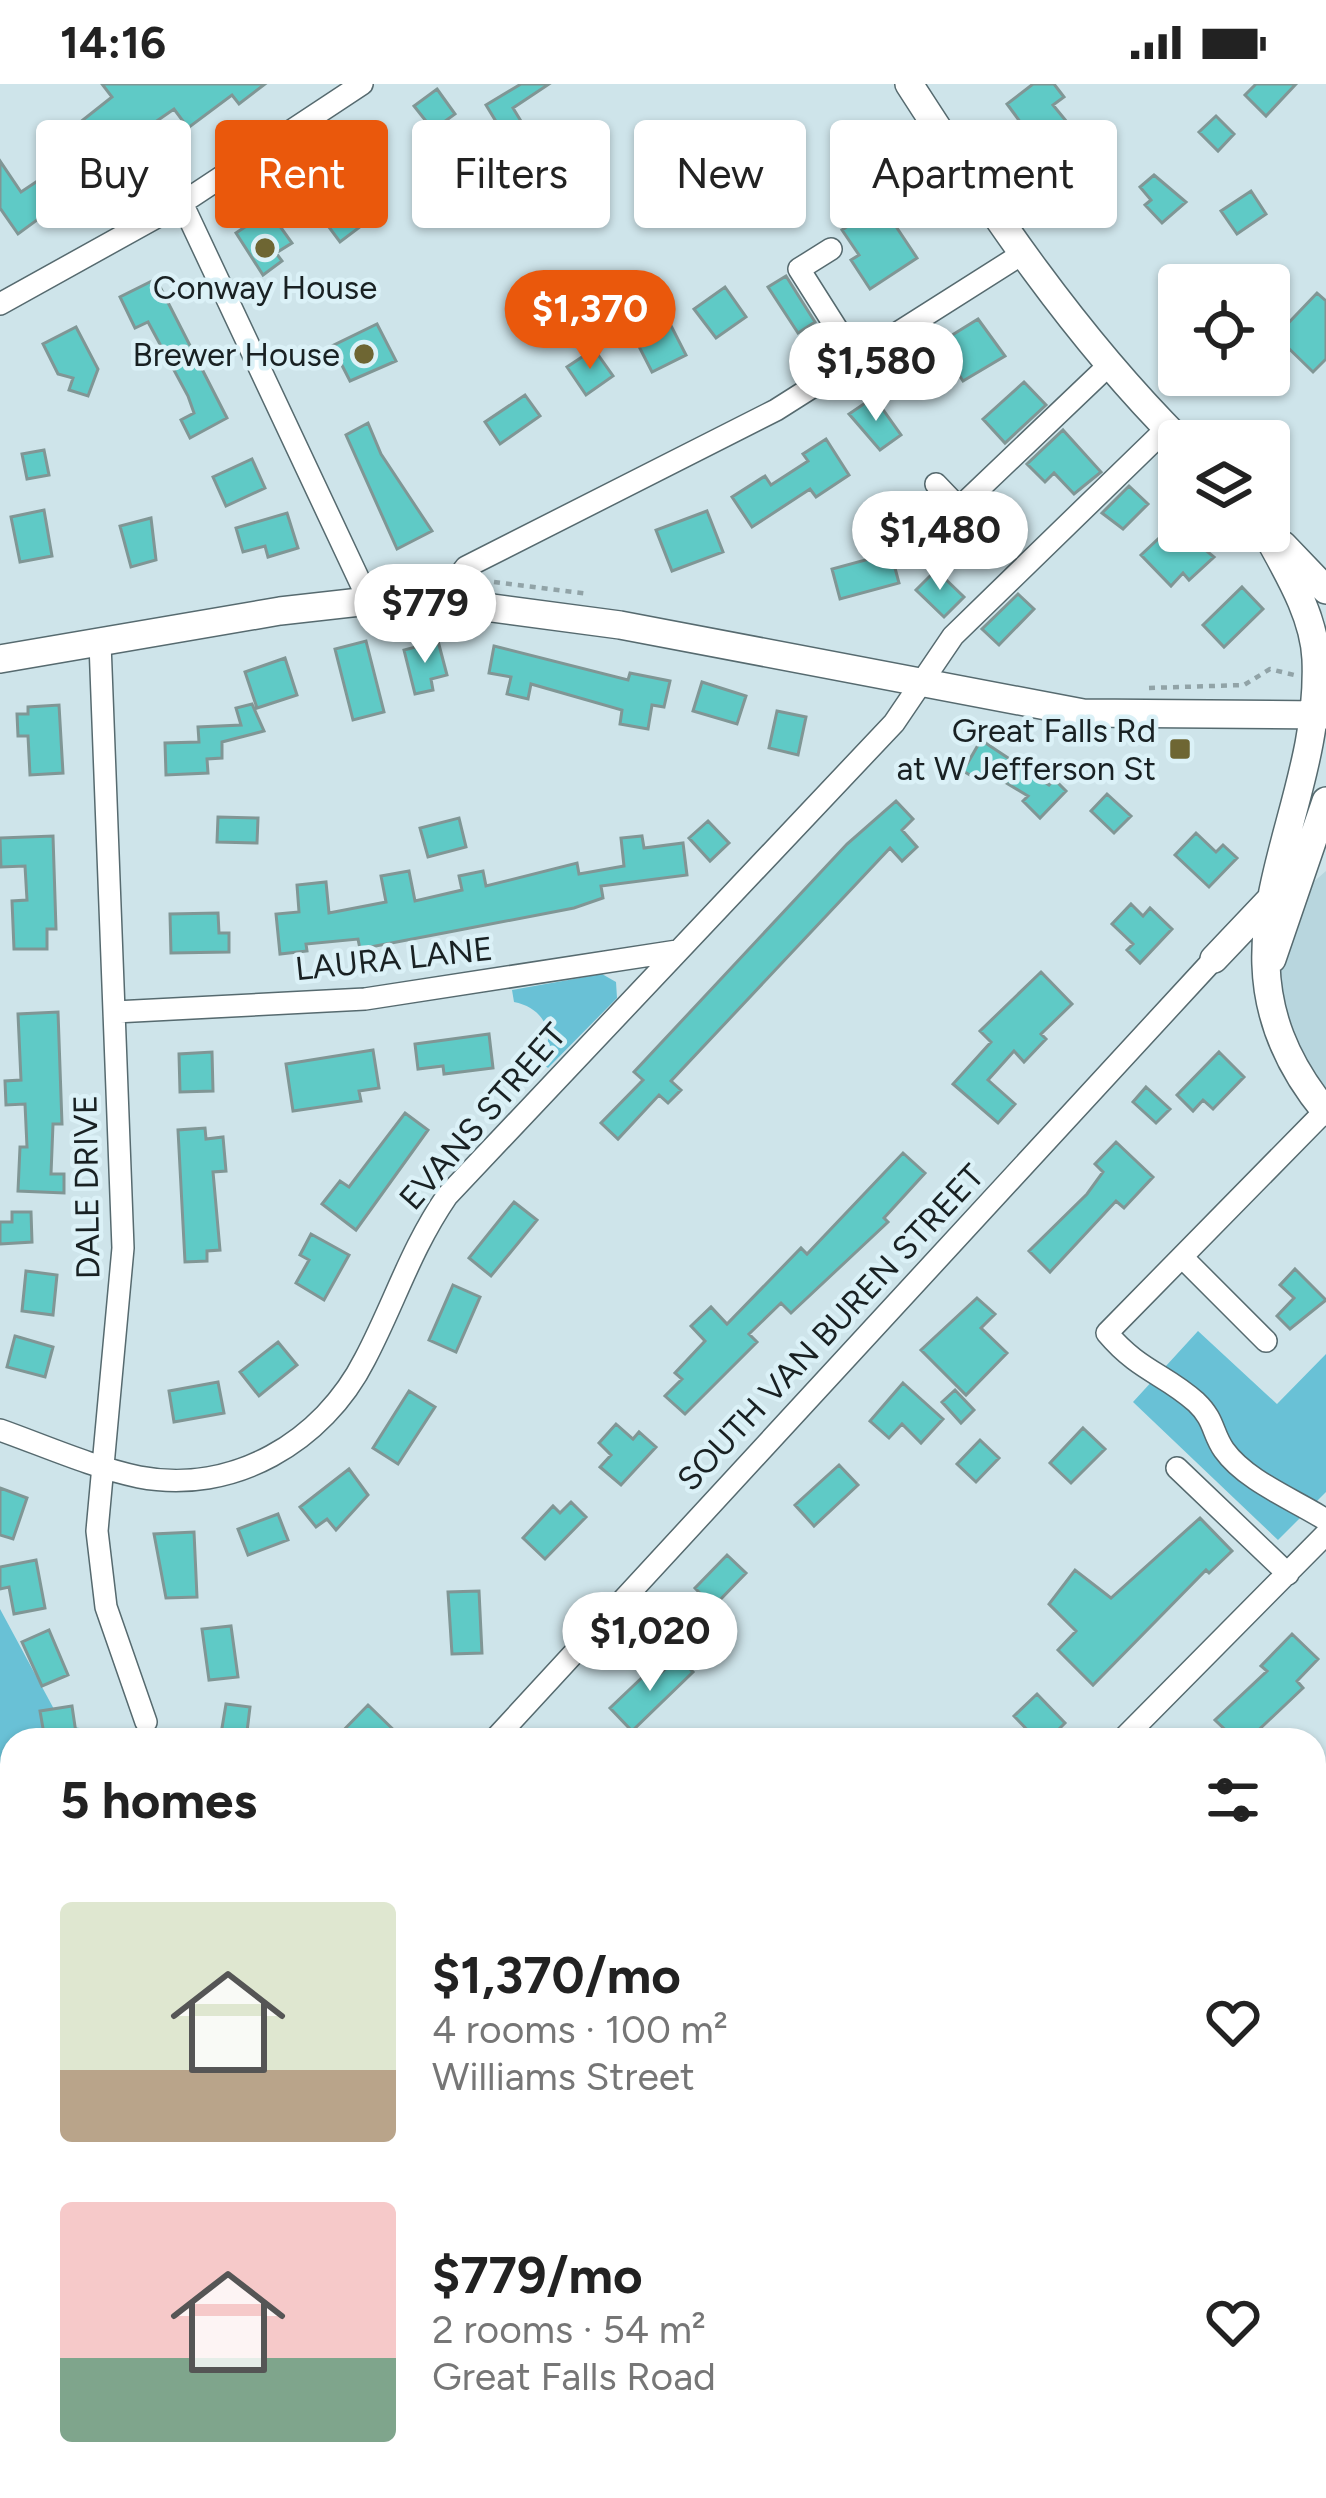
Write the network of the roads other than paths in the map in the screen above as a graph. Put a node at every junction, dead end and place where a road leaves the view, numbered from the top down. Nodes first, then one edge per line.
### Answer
1 (362, 84) edge
2 (913, 86) edge
3 (191, 197) edge
4 (191, 222) edge
5 (137, 228) edge
6 (831, 249) dead end
7 (1022, 254) junction
8 (0, 304) edge
9 (856, 359) junction
10 (1109, 365) junction
11 (1159, 420) edge
12 (1158, 449) edge
13 (937, 484) dead end
14 (1277, 552) edge
15 (1288, 552) edge
16 (1326, 590) edge
17 (369, 601) junction
18 (440, 602) junction
19 (100, 643) junction
20 (0, 659) edge
21 (917, 682) junction
22 (1319, 714) edge
23 (1326, 801) edge
24 (1269, 901) junction
25 (678, 951) junction
26 (1214, 959) junction
27 (1269, 980) junction
28 (116, 1012) junction
29 (1326, 1111) edge
30 (1182, 1257) junction
31 (1265, 1341) dead end
32 (0, 1430) edge
33 (103, 1466) junction
34 (1178, 1468) dead end
35 (1326, 1520) edge
36 (1326, 1534) edge
37 (1288, 1574) junction
38 (146, 1722) dead end
39 (505, 1728) edge
40 (1134, 1728) edge

1 - 3 street
2 - 7 main road
4 - 17 street
5 - 8 street
6 - 9 street
7 - 9 street
7 - 10 main road
9 - 18 street
10 - 11 main road
10 - 13 street
12 - 21 street, EVANS STREET
14 - 22 main road
15 - 16 main road
17 - 18 main road
17 - 19 main road
18 - 21 main road
19 - 20 main road
19 - 28 street, DALE DRIVE
21 - 22 main road
21 - 25 street, EVANS STREET
22 - 24 main road
23 - 27 main road
24 - 26 main road
24 - 27 main road
25 - 28 street, LAURA LANE
25 - 33 street, EVANS STREET
26 - 27 main road
26 - 39 street, SOUTH VAN BUREN STREET
27 - 29 main road
28 - 33 street, DALE DRIVE
29 - 30 street
30 - 31 street
30 - 35 street
32 - 33 street, EVANS STREET
33 - 38 street, DALE DRIVE
34 - 37 street
36 - 37 street
37 - 40 street

